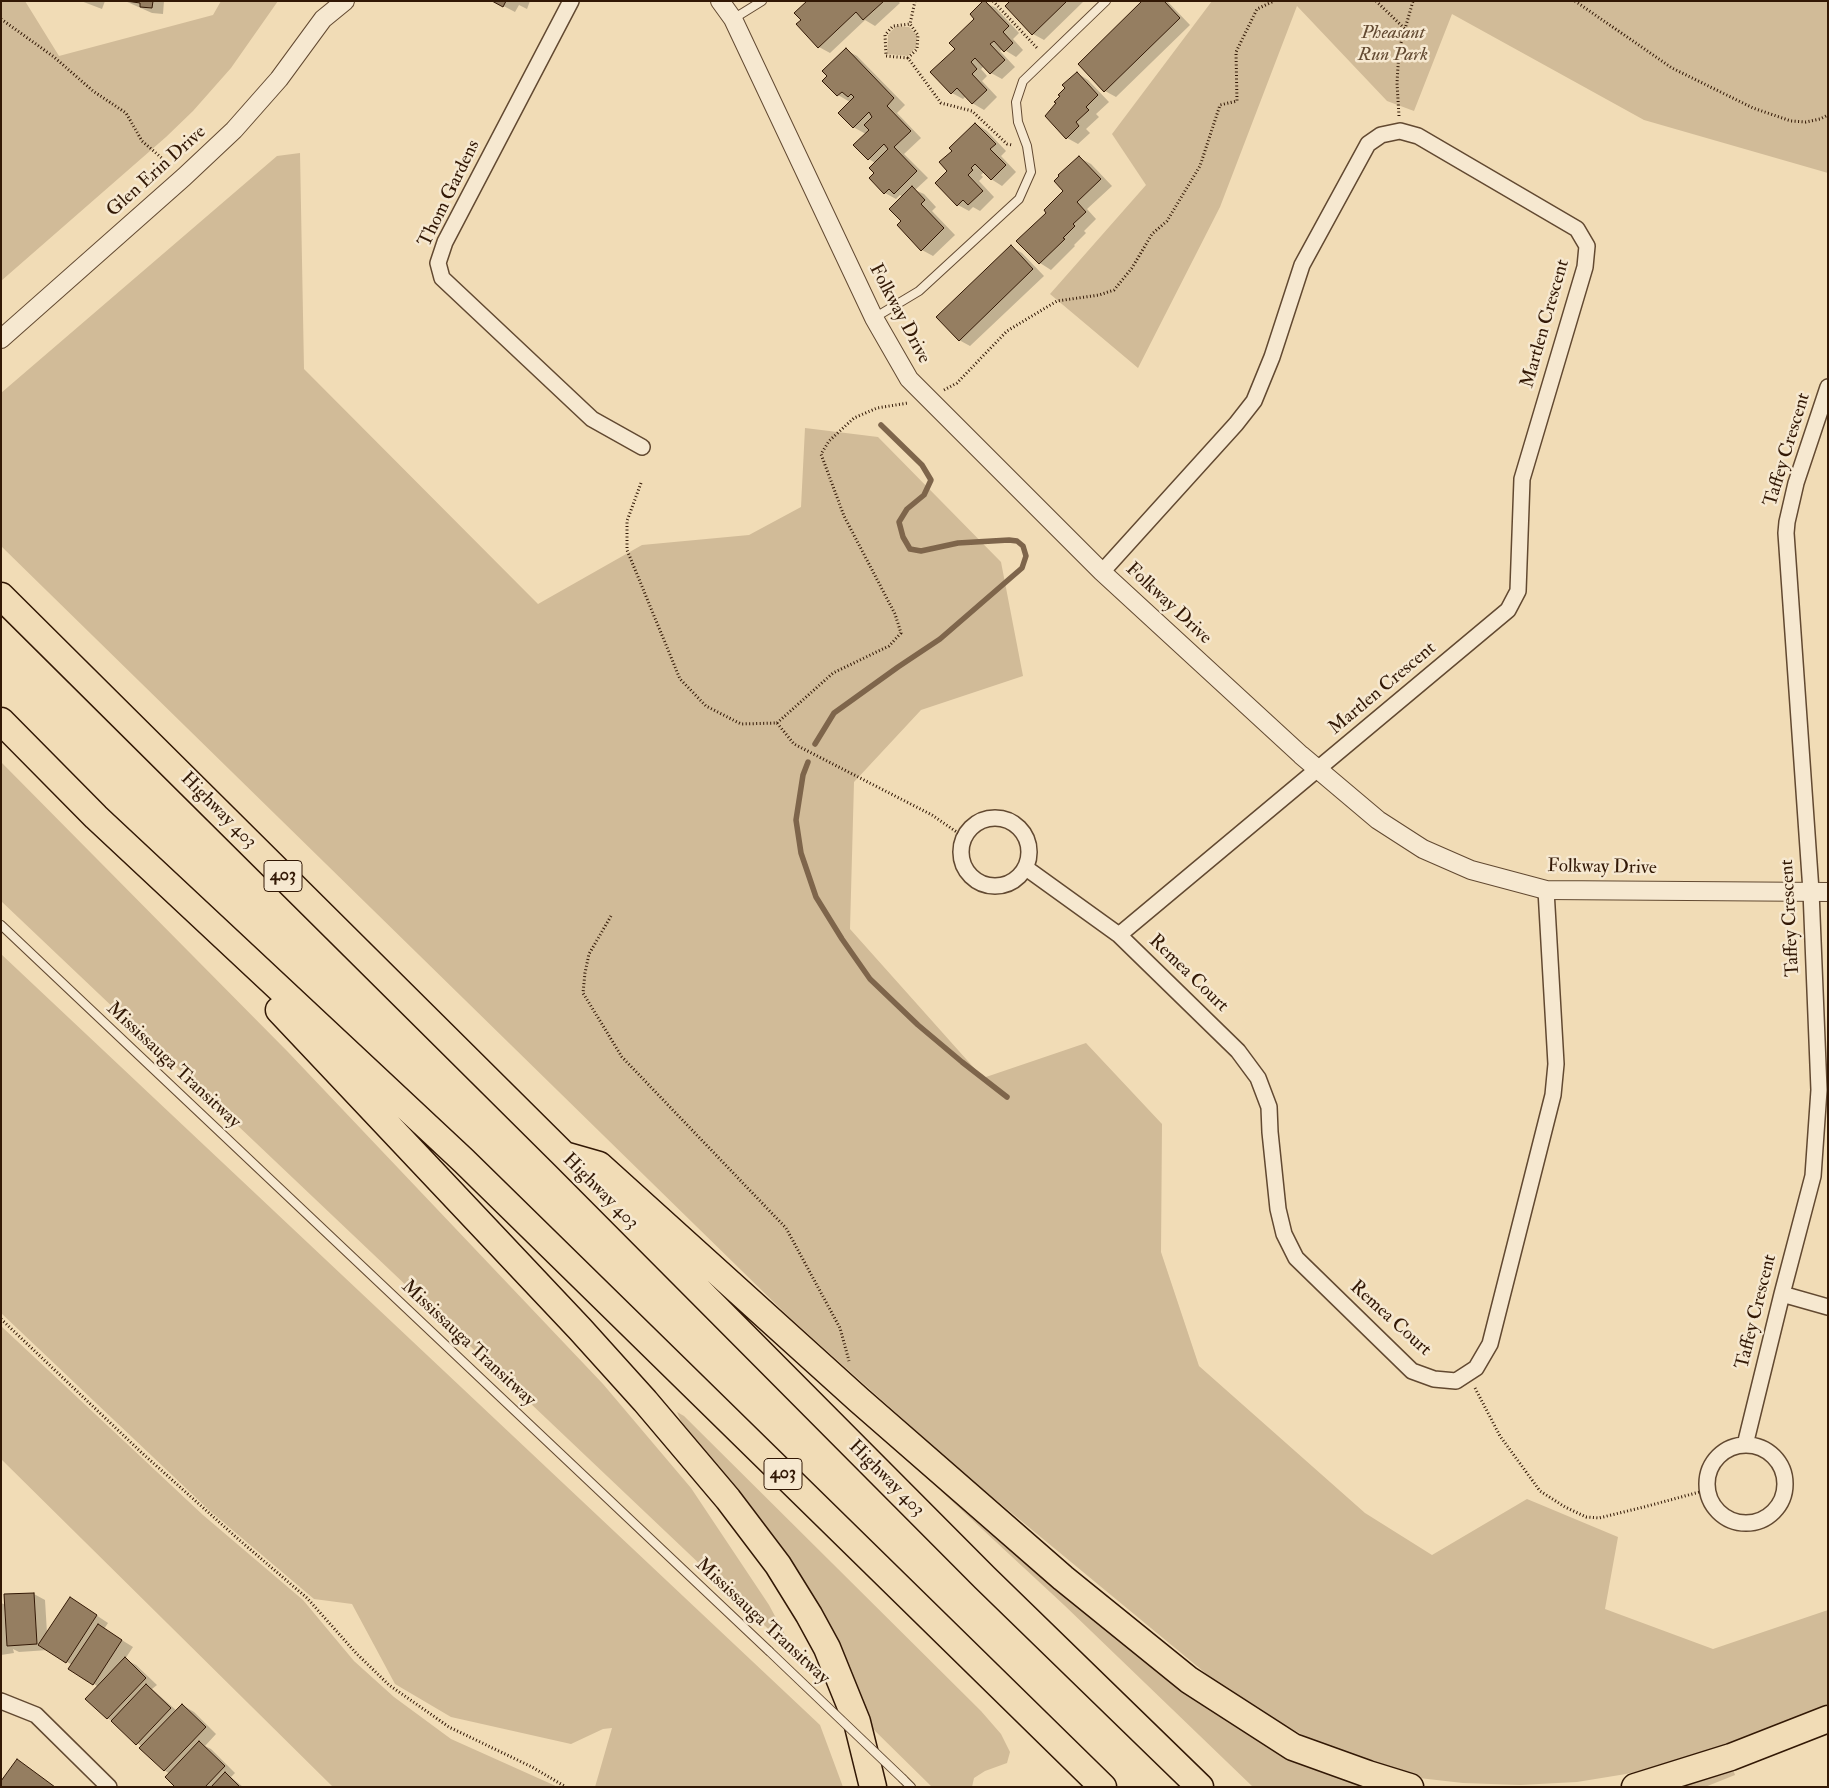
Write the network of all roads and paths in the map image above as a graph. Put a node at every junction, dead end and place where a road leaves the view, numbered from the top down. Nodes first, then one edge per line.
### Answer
1 (328, 1) edge
2 (345, 1) edge
3 (571, 1) edge
4 (720, 1) edge
5 (762, 1) edge
6 (915, 1) edge
7 (993, 1) edge
8 (1106, 1) edge
9 (1274, 1) edge
10 (1376, 1) edge
11 (1413, 1) edge
12 (1575, 1) edge
13 (1, 19) edge
14 (323, 19) junction
15 (733, 19) junction
16 (910, 24) junction
17 (1405, 29) junction
18 (908, 58) junction
19 (1046, 59) junction
20 (1828, 115) edge
21 (1400, 131) junction
22 (1027, 150) junction
23 (184, 177) junction
24 (874, 318) junction
25 (1, 339) edge
26 (1828, 387) edge
27 (928, 399) junction
28 (642, 448) dead end
29 (642, 483) dead end
30 (1102, 572) junction
31 (1, 596) edge
32 (1, 721) edge
33 (778, 723) junction
34 (1318, 770) junction
35 (96, 817) junction
36 (964, 837) junction
37 (1026, 868) junction
38 (1546, 890) junction
39 (1819, 892) edge
40 (611, 916) dead end
41 (1, 925) edge
42 (1119, 935) junction
43 (564, 1155) junction
44 (1782, 1294) junction
45 (1828, 1307) edge
46 (1, 1319) edge
47 (850, 1364) dead end
48 (1467, 1374) junction
49 (1745, 1445) junction
50 (1707, 1490) junction
51 (1, 1701) edge
52 (1828, 1719) edge
53 (109, 1787) edge
54 (566, 1787) edge
55 (874, 1787) edge
56 (911, 1787) edge
57 (1103, 1787) edge
58 (1200, 1787) edge
59 (1410, 1787) edge
60 (1635, 1787) edge

1 - 14 street, Glen Erin Drive
2 - 14 street, Glen Erin Drive
3 - 28 street, Thom Gardens
4 - 15 street, Folkway Drive
5 - 15 lane
6 - 16 path
7 - 19 path
8 - 19 lane
9 - 27 path
10 - 17 path
11 - 17 path
12 - 20 path
13 - 23 path
14 - 23 street, Glen Erin Drive
15 - 24 street, Folkway Drive
16 - 18 path
16 - 18 path
17 - 21 path
18 - 22 path
19 - 22 lane
21 - 30 street
21 - 34 street, Martlen Crescent
22 - 24 lane
23 - 25 street, Glen Erin Drive
24 - 27 street, Folkway Drive
26 - 39 street, Taffey Crescent
27 - 30 street, Folkway Drive
27 - 33 path
29 - 33 path
30 - 34 street, Folkway Drive
31 - 43 highway, Highway 403 / 403
32 - 35 highway, 403
33 - 36 path
34 - 38 street, Folkway Drive
34 - 42 street, Martlen Crescent
35 - 55 highway
35 - 57 highway, 403
36 - 37 street
36 - 37 street
37 - 42 street, Remea Court
38 - 39 street, Folkway Drive
38 - 48 street
39 - 44 street, Taffey Crescent
40 - 47 path
41 - 56 lane, Mississauga Transitway, bridge
42 - 48 street, Remea Court
43 - 58 highway, Highway 403 / 403
43 - 59 highway
44 - 45 street
44 - 49 street, Taffey Crescent
46 - 54 path
48 - 50 path
49 - 50 street
49 - 50 street
51 - 53 street
52 - 60 highway

